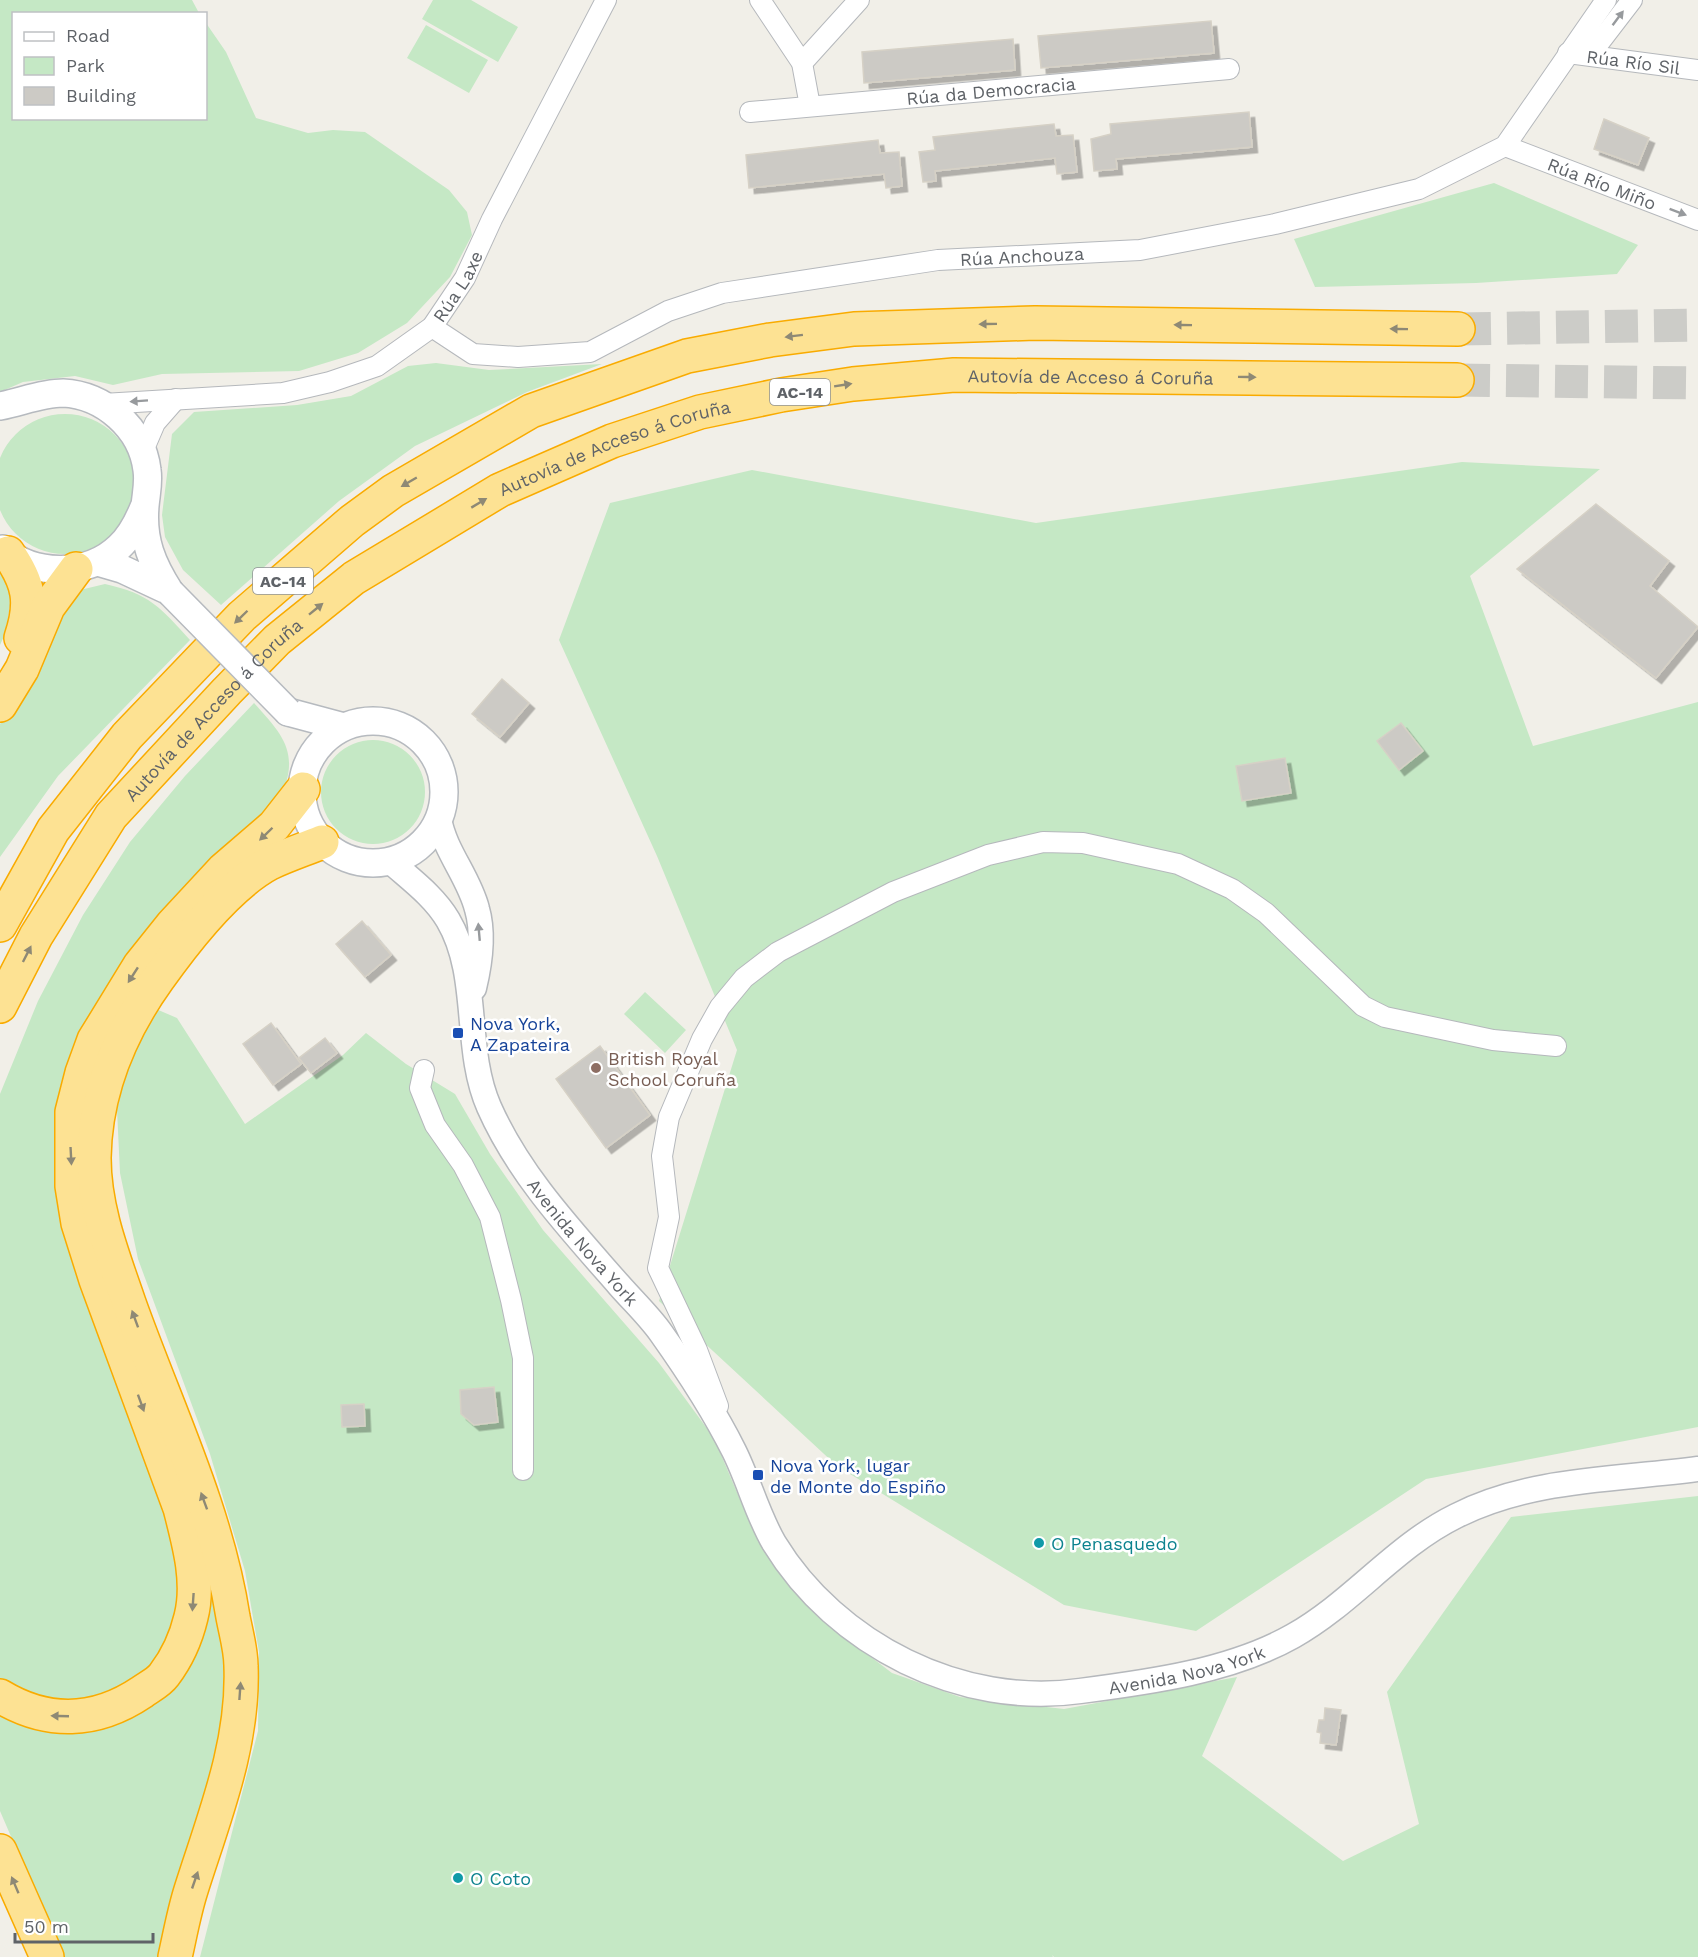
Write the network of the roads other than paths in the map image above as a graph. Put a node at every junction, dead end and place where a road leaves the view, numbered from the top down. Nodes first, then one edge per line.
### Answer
1 (606, 0) edge
2 (760, 0) edge
3 (859, 0) edge
4 (1606, 0) edge
5 (1632, 0) edge
6 (1568, 52) junction
7 (802, 63) junction
8 (1229, 69) dead end
9 (1698, 70) edge
10 (810, 106) junction
11 (750, 112) dead end
12 (1505, 146) junction
13 (1698, 220) edge
14 (432, 327) junction
15 (1458, 329) tunnel mouth
16 (1457, 380) tunnel mouth
17 (176, 399) junction
18 (11, 404) edge
19 (103, 404) junction
20 (0, 417) edge
21 (142, 451) junction
22 (145, 506) junction
23 (4, 549) edge
24 (87, 565) junction
25 (170, 592) junction
26 (0, 681) edge
27 (0, 705) edge
28 (288, 712) junction
29 (344, 727) junction
30 (127, 736) junction
31 (311, 758) junction
32 (303, 789) junction
33 (439, 819) junction
34 (322, 842) junction
35 (390, 861) junction
36 (0, 888) edge
37 (0, 925) edge
38 (0, 1006) edge
39 (470, 1010) junction
40 (1556, 1046) dead end
41 (424, 1070) dead end
42 (736, 1455) junction
43 (1698, 1469) edge
44 (523, 1470) dead end
45 (0, 1696) edge
46 (0, 1851) edge
47 (0, 1906) edge
48 (21, 1957) edge
49 (47, 1957) edge
50 (175, 1957) edge

1 - 14 street, Rúa Laxe
2 - 7 street
3 - 7 street
4 - 6 street, Rúa Anchouza
6 -> 5 street
6 - 9 street, Rúa Río Sil
6 - 12 street, Rúa Anchouza
7 - 10 street
8 - 10 street, Rúa da Democracia
10 - 11 street, Rúa da Democracia
12 -> 13 street, Rúa Río Miño
12 - 14 street, Rúa Anchouza
14 - 17 street, Rúa Laxe
15 -> 30 highway, AC-14
38 -> 16 highway, Autovía de Acceso á Coruña / AC-14
17 -> 19 street, Rúa Laxe
17 - 21 street
18 - 19 main road
18 - 20 main road
19 - 21 main road
21 - 22 main road
22 - 24 main road
22 - 25 main road
23 - 24 main road
23 - 26 highway
24 - 25 main road
24 - 27 highway
25 - 28 main road, bridge
28 - 29 main road
28 - 31 main road
29 - 31 main road
29 - 33 main road
30 - 36 highway
30 - 37 highway, AC-14
31 - 32 main road
32 - 34 main road
32 -> 45 highway
33 - 35 main road
39 -> 33 street, Avenida Nova York
34 - 35 main road
50 -> 34 highway
35 - 39 street, Avenida Nova York
39 - 42 street, Avenida Nova York
40 - 42 street, Avenida Nova York
41 - 44 street
42 - 43 street, Avenida Nova York
49 -> 46 highway
47 - 48 highway

